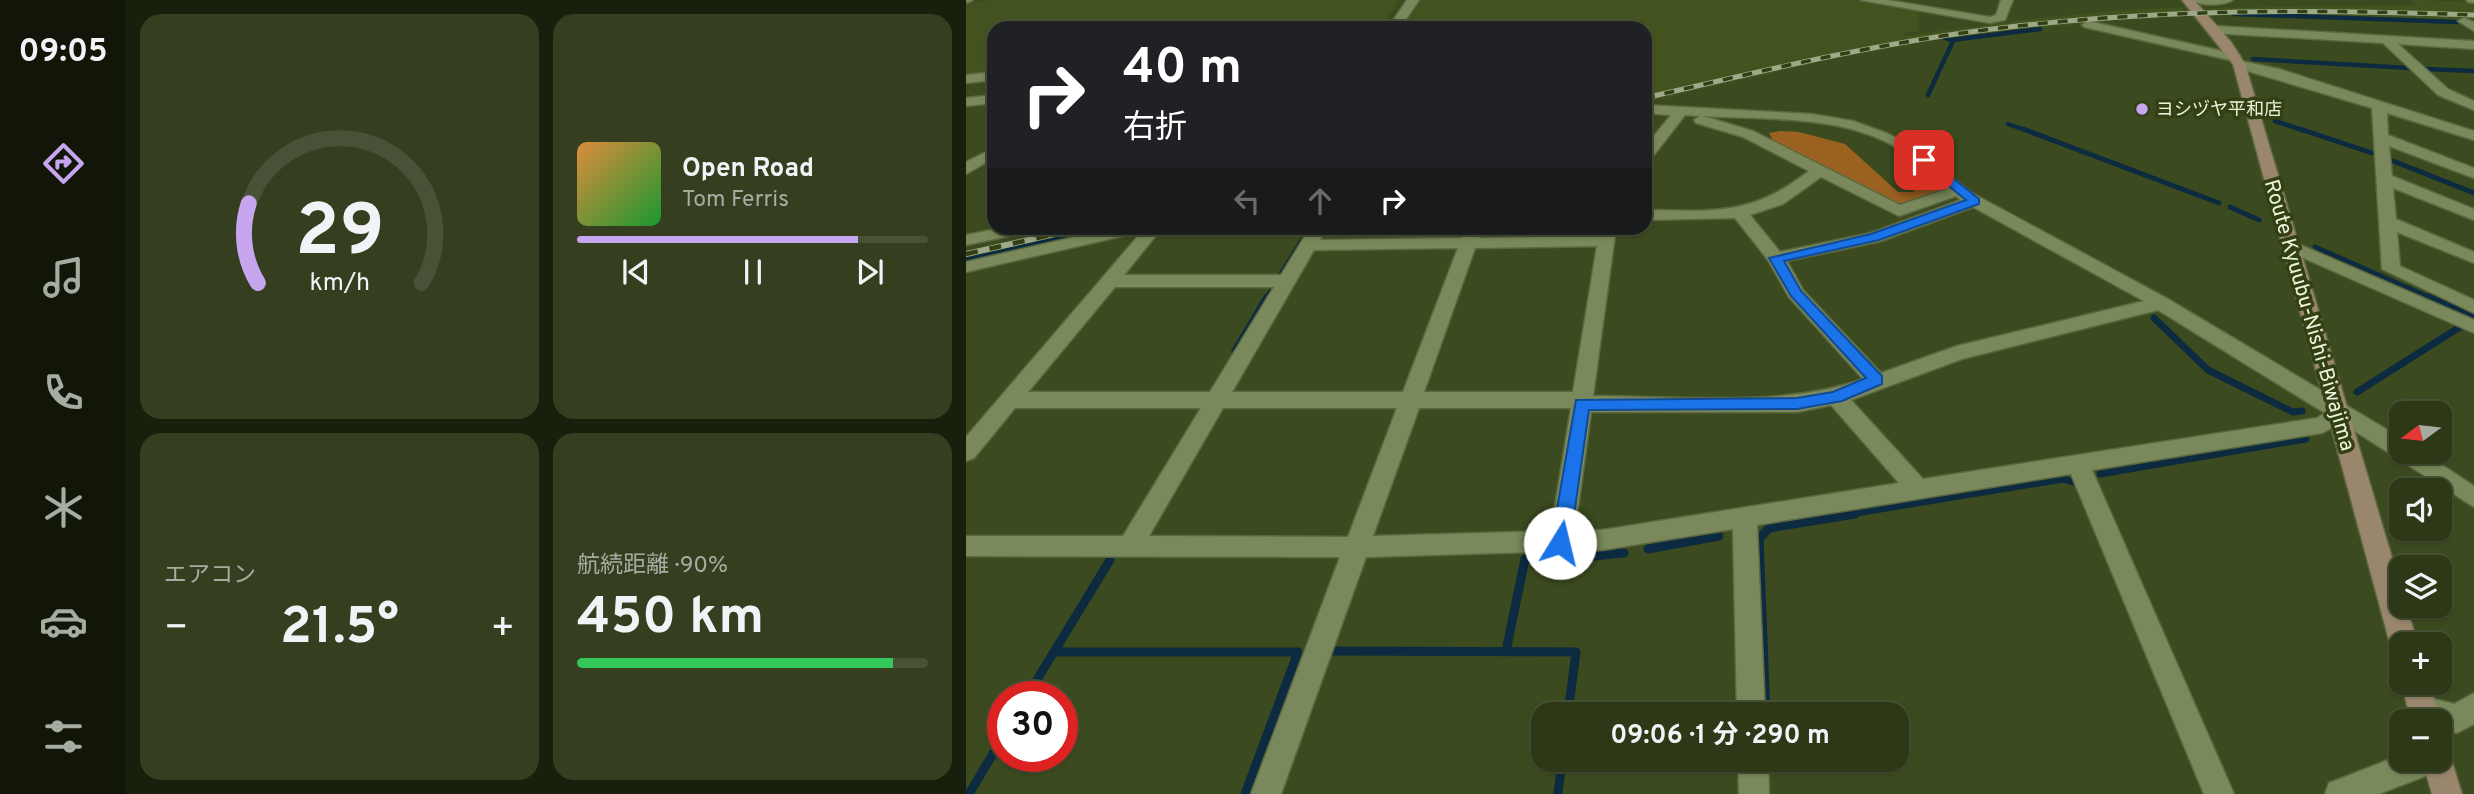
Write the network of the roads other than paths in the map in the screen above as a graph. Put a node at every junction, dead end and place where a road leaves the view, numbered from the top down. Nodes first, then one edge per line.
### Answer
1 (1413, 0) edge
2 (1866, 0) edge
3 (2007, 0) edge
4 (2188, 0) edge
5 (2196, 0) edge
6 (2227, 0) edge
7 (1399, 21) edge
8 (2088, 25) dead end
9 (2215, 30) junction
10 (2386, 40) junction
11 (2474, 45) edge
12 (2237, 61) junction
13 (987, 77) edge
14 (966, 79) edge
15 (987, 100) edge
16 (966, 102) edge
17 (2379, 105) junction
18 (2474, 108) edge
19 (1652, 110) edge
20 (1679, 113) junction
21 (2413, 116) junction
22 (2474, 136) edge
23 (2382, 138) junction
24 (1652, 145) edge
25 (987, 156) edge
26 (966, 169) edge
27 (1821, 170) junction
28 (2474, 173) edge
29 (2385, 179) junction
30 (1958, 190) junction
31 (1975, 201) junction
32 (1738, 211) junction
33 (1652, 215) edge
34 (2474, 215) edge
35 (2388, 222) junction
36 (990, 235) edge
37 (1103, 235) edge
38 (1148, 235) edge
39 (1471, 235) edge
40 (1607, 235) edge
41 (1313, 236) edge
42 (966, 240) edge
43 (2289, 245) junction
44 (1776, 258) junction
45 (2474, 258) edge
46 (966, 267) edge
47 (1110, 281) junction
48 (1286, 281) junction
49 (2161, 303) junction
50 (2474, 307) edge
51 (2474, 327) edge
52 (1876, 380) junction
53 (1836, 397) junction
54 (1410, 399) junction
55 (1009, 400) junction
56 (1216, 400) junction
57 (1582, 402) junction
58 (2340, 414) junction
59 (2389, 442) edge
60 (966, 452) edge
61 (2078, 464) junction
62 (2424, 464) edge
63 (1918, 489) junction
64 (2474, 498) edge
65 (1745, 517) junction
66 (1560, 543) junction
67 (966, 546) edge
68 (1130, 546) junction
69 (1356, 547) junction
70 (2401, 632) edge
71 (1751, 702) edge
72 (2474, 707) edge
73 (2452, 719) edge
74 (1753, 772) edge
75 (2396, 772) edge
76 (2441, 772) edge
77 (1266, 794) edge
78 (1754, 794) edge
79 (2219, 794) edge
80 (2340, 794) edge
81 (2447, 794) edge

1 - 7 street
2 - 3 street
4 - 9 main road, Route Kyuubu-Nishi-Biwajima
5 - 6 street
8 - 12 street
9 - 10 street
9 - 12 main road, Route Kyuubu-Nishi-Biwajima
10 - 11 street
10 - 18 street
12 - 17 street
12 - 43 main road, Route Kyuubu-Nishi-Biwajima
13 - 14 street
15 - 16 street
17 - 21 street
17 - 23 street
18 - 21 street
19 - 20 street
20 - 24 street
20 - 27 street
20 - 30 street
21 - 22 street
23 - 28 street
23 - 29 street
25 - 26 street
27 - 30 street
27 - 32 street
29 - 34 street
29 - 35 street
30 - 31 street
31 - 44 street
31 - 49 street
32 - 33 street
32 - 44 street
35 - 45 street
35 - 50 street
36 - 42 street
37 - 46 street
38 - 47 street
39 - 41 street
39 - 54 street
40 - 57 street
41 - 48 street
43 - 51 street
43 - 58 main road, Route Kyuubu-Nishi-Biwajima
44 - 52 street
47 - 48 street
47 - 55 street
48 - 56 street
49 - 52 street
49 - 58 street
52 - 53 street
53 - 57 street
53 - 63 street
54 - 56 street
54 - 57 street
54 - 69 street
55 - 56 street
55 - 60 street
56 - 68 street
57 - 66 street
58 - 59 street
58 - 61 street
58 - 70 main road, Route Kyuubu-Nishi-Biwajima
61 - 63 street
61 - 79 street
62 - 64 street
63 - 65 street
65 - 66 street
65 - 71 street
66 - 69 street
67 - 68 street
68 - 69 street
69 - 77 street
72 - 73 street
74 - 78 street
75 - 80 street
76 - 81 main road

